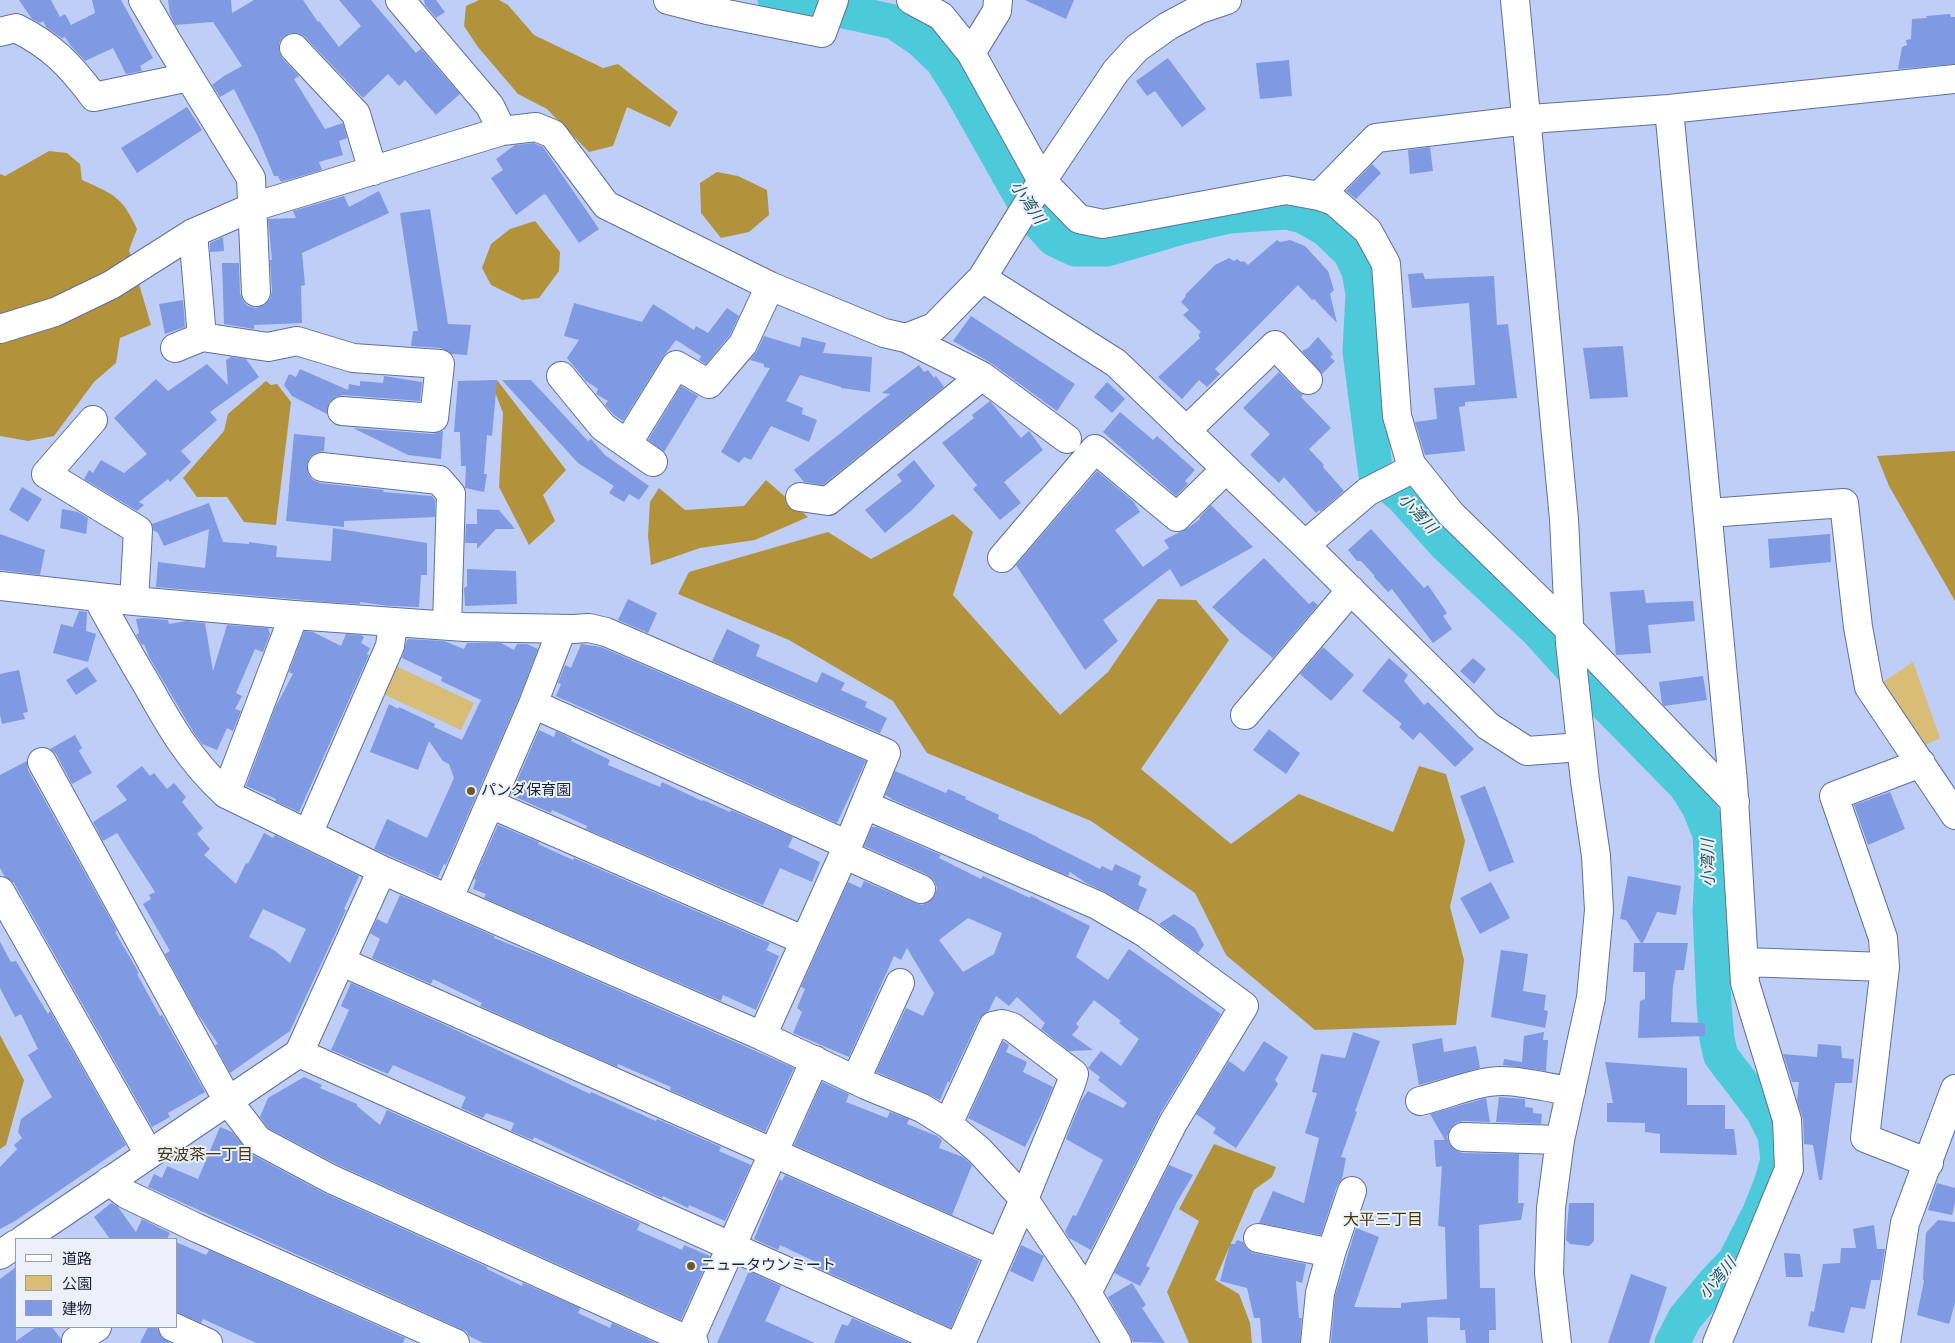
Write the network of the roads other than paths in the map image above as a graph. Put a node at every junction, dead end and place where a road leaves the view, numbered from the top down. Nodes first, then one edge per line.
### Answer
1 (144, 0) edge
2 (400, 0) edge
3 (668, 0) edge
4 (911, 0) edge
5 (998, 0) edge
6 (1227, 0) edge
7 (1515, 0) edge
8 (830, 12) edge
9 (0, 32) edge
10 (294, 48) dead end
11 (971, 53) junction
12 (188, 77) junction
13 (1955, 79) edge
14 (1669, 109) junction
15 (1528, 120) junction
16 (502, 131) junction
17 (374, 171) junction
18 (1041, 184) junction
19 (1319, 196) junction
20 (253, 207) junction
21 (193, 234) junction
22 (982, 278) junction
23 (770, 286) junction
24 (256, 292) dead end
25 (0, 329) edge
26 (202, 337) junction
27 (906, 338) junction
28 (176, 348) dead end
29 (561, 376) dead end
30 (982, 376) junction
31 (1308, 380) dead end
32 (342, 411) dead end
33 (93, 420) dead end
34 (1186, 431) junction
35 (1067, 439) dead end
36 (627, 444) junction
37 (653, 462) dead end
38 (322, 467) dead end
39 (1414, 468) junction
40 (1226, 469) junction
41 (800, 497) dead end
42 (1709, 512) junction
43 (1305, 545) junction
44 (1002, 558) dead end
45 (0, 586) edge
46 (1350, 590) junction
47 (97, 597) junction
48 (134, 601) junction
49 (294, 615) junction
50 (393, 622) junction
51 (446, 625) junction
52 (562, 628) junction
53 (1569, 636) junction
54 (532, 704) junction
55 (1245, 715) dead end
56 (1581, 747) junction
57 (42, 762) dead end
58 (1920, 762) junction
59 (226, 794) junction
60 (1735, 802) junction
61 (490, 804) junction
62 (865, 805) junction
63 (1955, 815) edge
64 (308, 834) junction
65 (846, 849) junction
66 (382, 870) junction
67 (921, 889) dead end
68 (0, 892) edge
69 (449, 898) junction
70 (803, 940) junction
71 (342, 962) junction
72 (1744, 962) junction
73 (1884, 967) junction
74 (900, 983) dead end
75 (762, 1036) junction
76 (299, 1053) junction
77 (815, 1060) junction
78 (856, 1079) junction
79 (1955, 1089) edge
80 (1571, 1091) junction
81 (228, 1101) junction
82 (1420, 1101) dead end
83 (948, 1124) junction
84 (1464, 1137) dead end
85 (1560, 1140) junction
86 (773, 1152) junction
87 (149, 1154) junction
88 (1929, 1163) junction
89 (110, 1181) junction
90 (1352, 1191) dead end
91 (1024, 1199) junction
92 (28, 1238) edge
93 (1258, 1238) dead end
94 (730, 1245) junction
95 (1000, 1253) junction
96 (1331, 1253) junction
97 (1088, 1293) junction
98 (175, 1328) edge
99 (690, 1342) edge
100 (208, 1343) edge
101 (455, 1343) edge
102 (947, 1343) edge
103 (961, 1343) edge
104 (1117, 1343) edge
105 (1315, 1343) edge
106 (1557, 1343) edge
107 (1717, 1343) edge
108 (1886, 1343) edge

1 - 12 street
2 - 16 street
3 - 8 street
4 - 11 street
5 - 11 street
6 - 18 street
7 - 15 street
9 - 12 street
10 - 17 street
11 - 18 street
12 - 20 street
13 - 14 street
14 - 15 street
14 - 42 street
15 - 19 street
15 - 53 street
16 - 17 street
16 - 23 street
17 - 20 street
18 - 19 street
18 - 22 street
19 - 39 street
20 - 21 street
20 - 24 street
21 - 25 street
21 - 26 street
22 - 27 street
22 - 34 street
23 - 27 street
23 - 36 street
26 - 28 street
26 - 32 street
27 - 30 street
29 - 36 street
30 - 35 street
30 - 41 street
31 - 34 street
33 - 48 street
34 - 40 street
36 - 37 street
38 - 51 street
39 - 43 street
39 - 53 street
40 - 43 street
40 - 44 street
42 - 58 street
42 - 60 street
43 - 46 street
45 - 47 street
46 - 55 street
46 - 56 street
47 - 48 street
47 - 59 street
48 - 49 street
49 - 50 street
49 - 59 street
50 - 51 street
50 - 64 street
51 - 52 street
52 - 54 street
52 - 62 street
53 - 56 street
53 - 60 street
54 - 61 street
54 - 65 street
56 - 80 street
57 - 81 street
58 - 63 street
58 - 73 street
59 - 64 street
60 - 72 street
61 - 69 street
61 - 70 street
62 - 65 street
62 - 97 street
64 - 66 street
65 - 67 street
65 - 70 street
66 - 69 street
66 - 71 street
68 - 87 street
69 - 75 street
70 - 75 street
71 - 76 street
71 - 86 street
72 - 73 street
72 - 107 street
73 - 88 street
74 - 78 street
75 - 77 street
76 - 81 street
76 - 94 street
77 - 78 street
77 - 86 street
78 - 83 street
79 - 88 street
80 - 82 street
80 - 85 street
81 - 87 street
81 - 99 street
83 - 91 street
83 - 91 street
84 - 85 street
85 - 106 street
86 - 94 street
86 - 95 street
87 - 89 street
88 - 108 street
89 - 92 street
89 - 101 street
90 - 96 street
91 - 95 street
91 - 97 street
93 - 96 street
94 - 99 street
94 - 102 street
95 - 103 street
96 - 105 street
97 - 104 street
98 - 100 street

